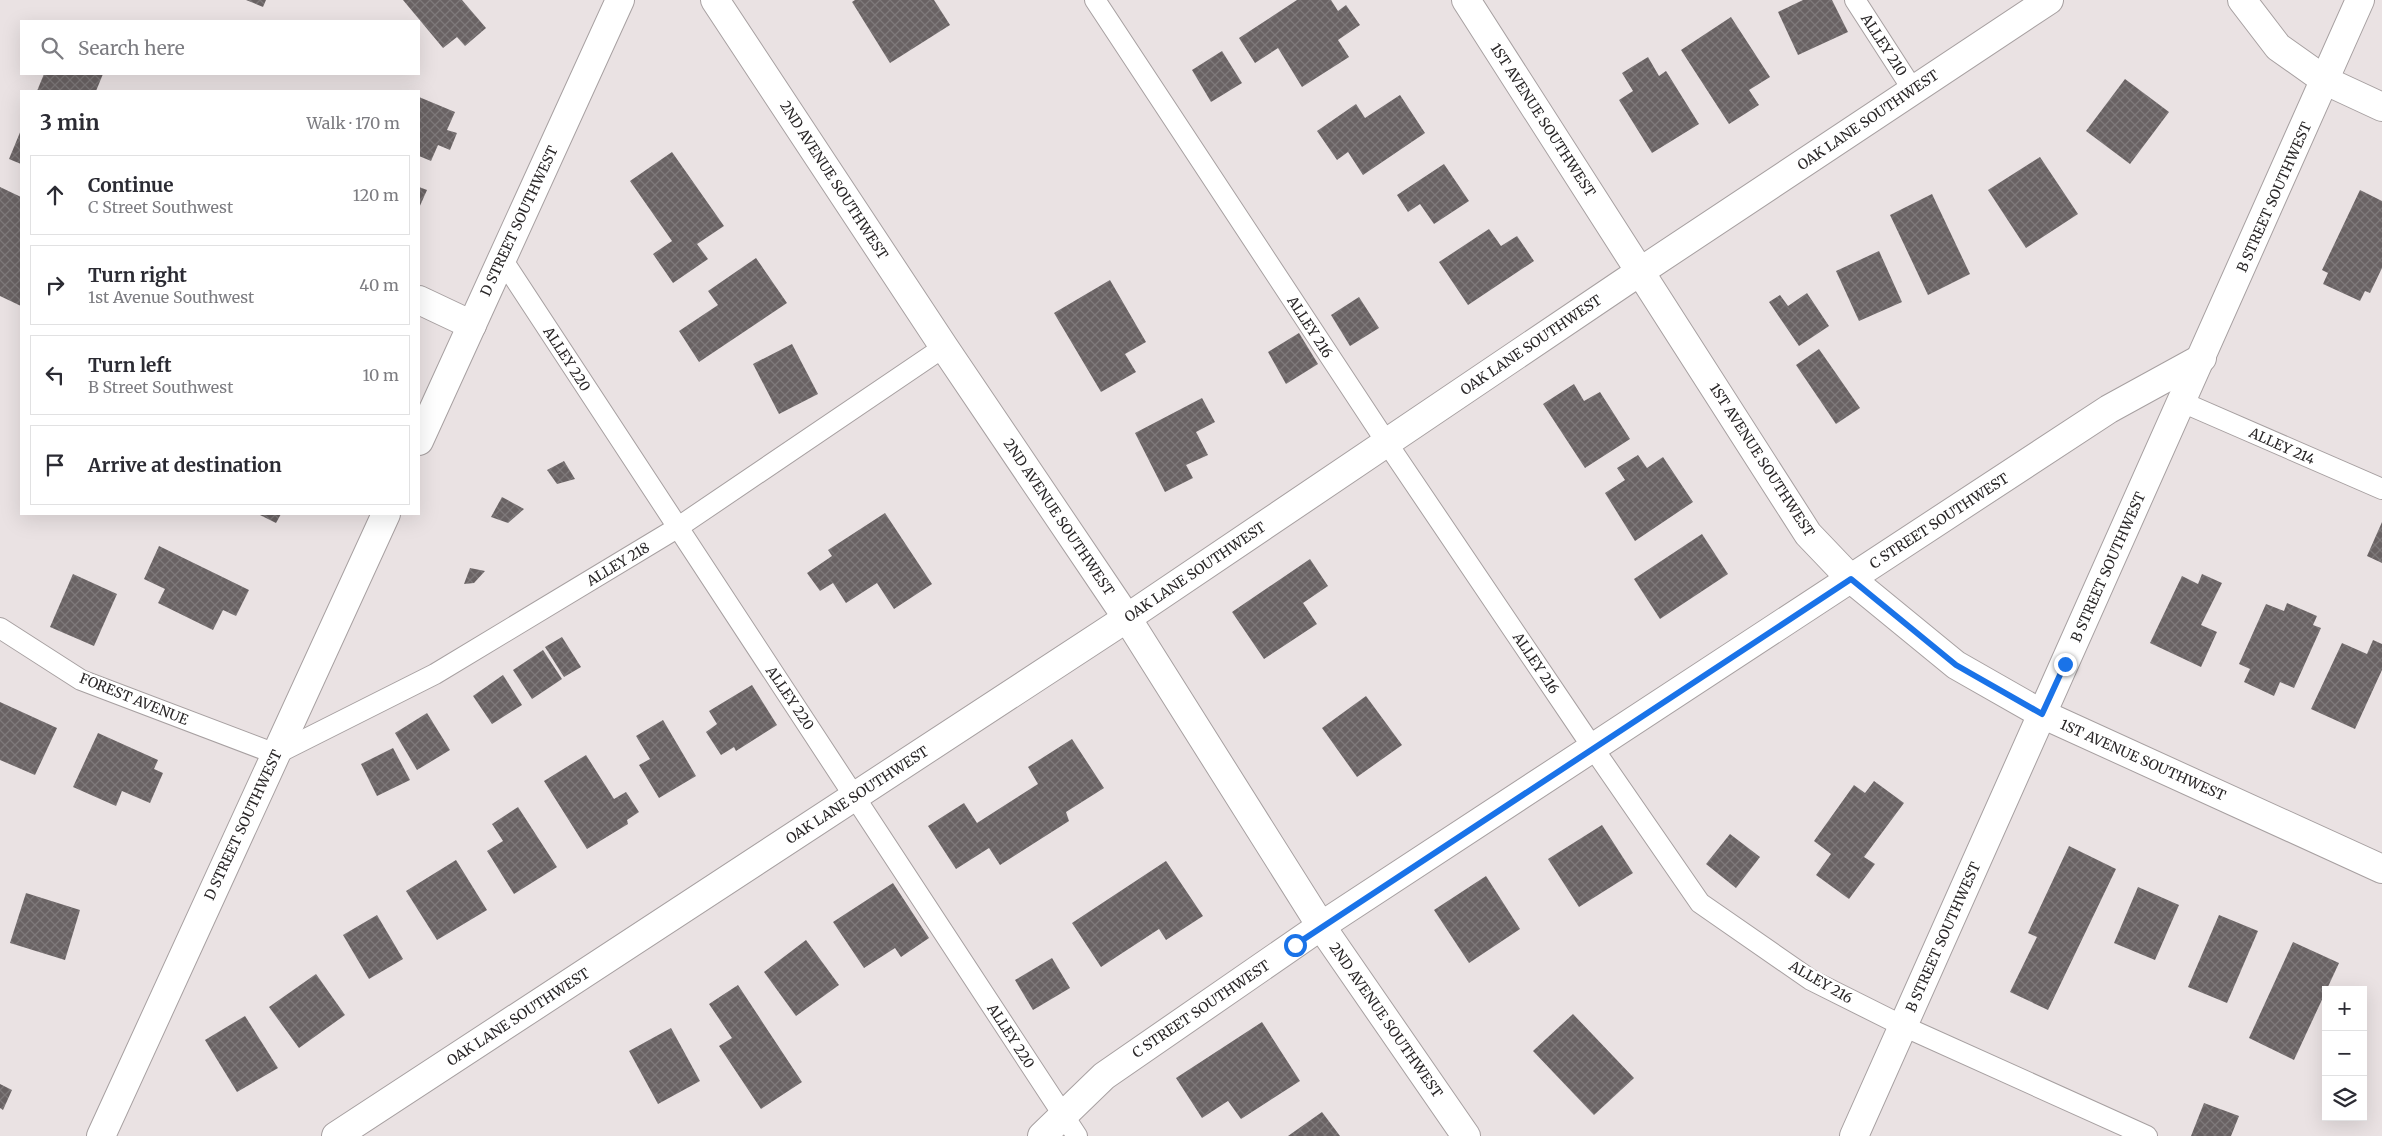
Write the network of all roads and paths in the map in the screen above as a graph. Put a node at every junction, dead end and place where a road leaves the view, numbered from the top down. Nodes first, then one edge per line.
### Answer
1 (620, 0) edge
2 (715, 0) edge
3 (1096, 0) edge
4 (1466, 0) edge
5 (1855, 0) edge
6 (2049, 0) edge
7 (2242, 0) edge
8 (2360, 0) edge
9 (2326, 81) junction
10 (1913, 90) junction
11 (2382, 107) edge
12 (502, 259) junction
13 (1640, 271) junction
14 (420, 300) edge
15 (472, 325) junction
16 (944, 347) junction
17 (2202, 358) junction
18 (2182, 402) junction
19 (420, 439) edge
20 (1387, 443) junction
21 (2382, 490) edge
22 (386, 515) edge
23 (677, 528) junction
24 (1851, 579) junction
25 (1127, 618) junction
26 (0, 628) edge
27 (2042, 714) junction
28 (1593, 748) junction
29 (276, 754) junction
30 (855, 797) junction
31 (2382, 869) edge
32 (1321, 926) junction
33 (1904, 1026) junction
34 (1070, 1125) edge
35 (101, 1136) edge
36 (336, 1136) edge
37 (1042, 1136) edge
38 (1466, 1136) edge
39 (1854, 1136) edge
40 (2147, 1136) edge

1 - 12 street, D STREET SOUTHWEST
2 - 16 street, 2ND AVENUE SOUTHWEST
3 - 20 lane, ALLEY 216
4 - 13 street, 1ST AVENUE SOUTHWEST
5 - 10 lane, ALLEY 210
6 - 10 street, OAK LANE SOUTHWEST
7 - 9 street
8 - 9 street, B STREET SOUTHWEST
9 - 11 street
9 - 17 street, B STREET SOUTHWEST
10 - 13 street, OAK LANE SOUTHWEST
12 - 15 street, D STREET SOUTHWEST
12 - 23 lane, ALLEY 220
13 - 20 street, OAK LANE SOUTHWEST
13 - 24 street, 1ST AVENUE SOUTHWEST
14 - 15 street
15 - 19 street, D STREET SOUTHWEST
16 - 23 lane, ALLEY 218
16 - 25 street, 2ND AVENUE SOUTHWEST
17 - 18 street, B STREET SOUTHWEST
17 - 24 street, C STREET SOUTHWEST
18 - 21 lane, ALLEY 214
18 - 27 street, B STREET SOUTHWEST
20 - 25 street, OAK LANE SOUTHWEST
20 - 28 lane, ALLEY 216
22 - 29 street, D STREET SOUTHWEST
23 - 29 lane, ALLEY 218
23 - 30 lane, ALLEY 220
24 - 27 street, 1ST AVENUE SOUTHWEST
24 - 28 street, C STREET SOUTHWEST
25 - 30 street, OAK LANE SOUTHWEST
25 - 32 street, 2ND AVENUE SOUTHWEST
26 - 29 lane, FOREST AVENUE
27 - 31 street, 1ST AVENUE SOUTHWEST
27 - 33 street, B STREET SOUTHWEST
28 - 32 street, C STREET SOUTHWEST
28 - 33 lane, ALLEY 216
29 - 35 street, D STREET SOUTHWEST
30 - 34 lane, ALLEY 220
30 - 36 street, OAK LANE SOUTHWEST
32 - 34 street, C STREET SOUTHWEST
32 - 38 street, 2ND AVENUE SOUTHWEST
33 - 39 street, B STREET SOUTHWEST
33 - 40 lane, ALLEY 216
34 - 37 street, C STREET SOUTHWEST

